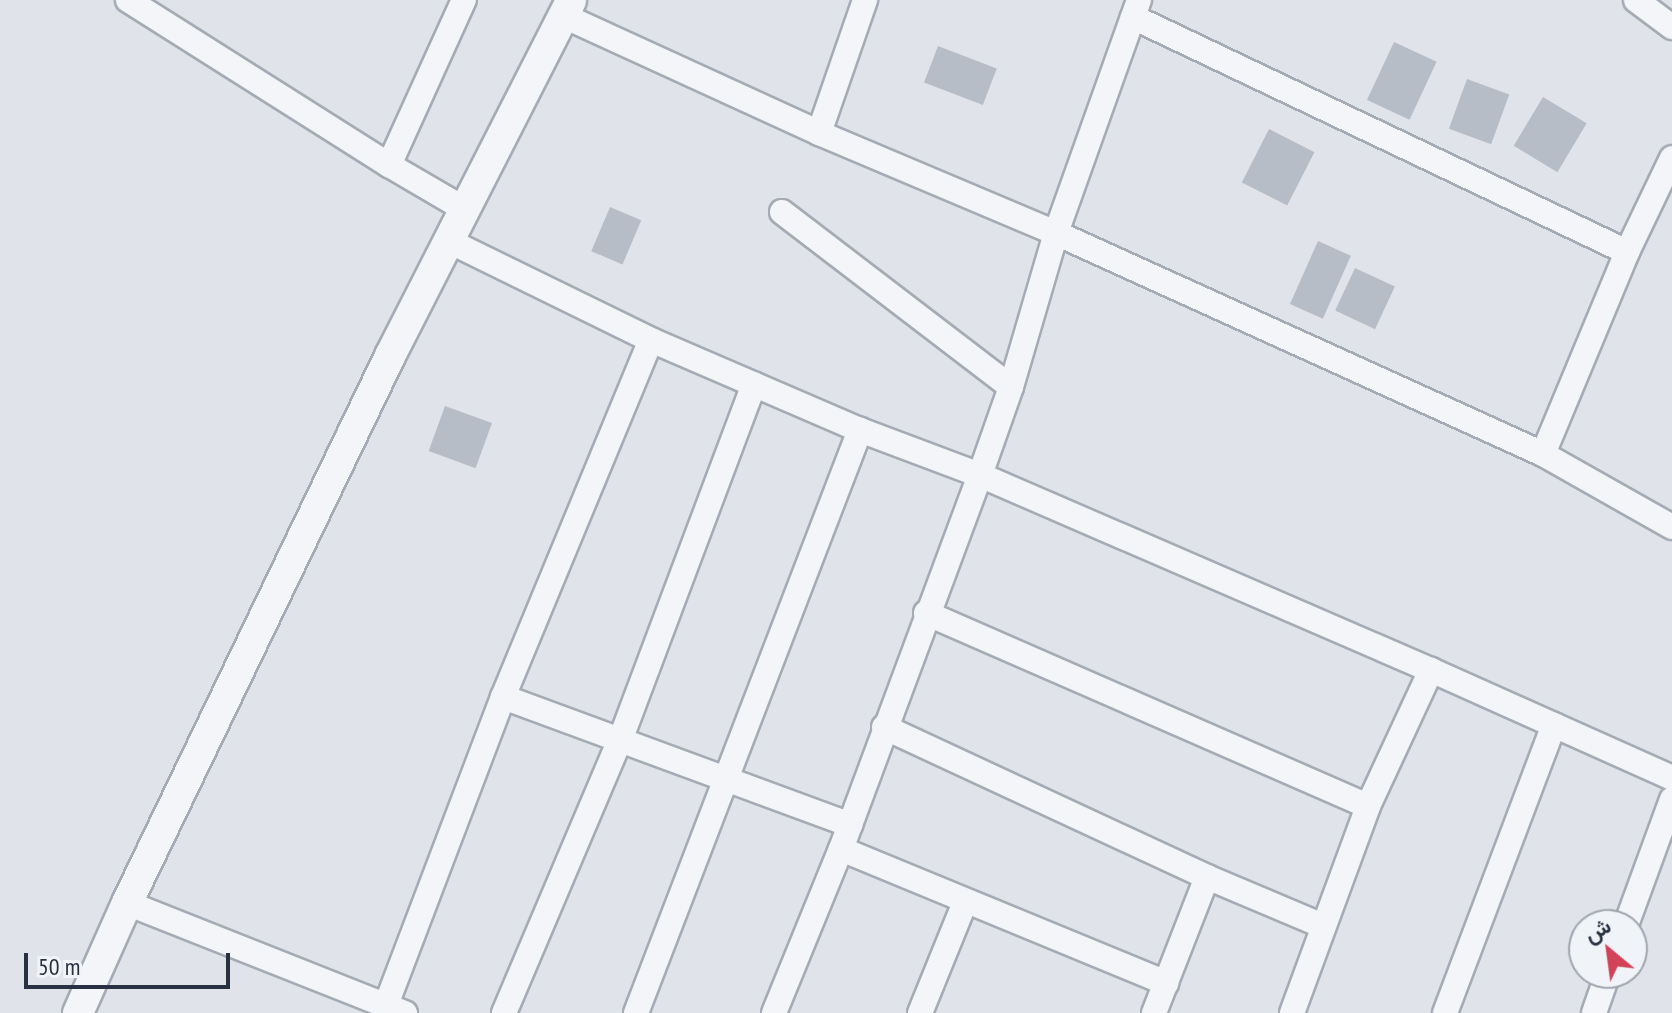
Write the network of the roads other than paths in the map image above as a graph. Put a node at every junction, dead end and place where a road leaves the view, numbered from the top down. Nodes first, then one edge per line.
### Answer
1 (128, 0) edge
2 (464, 0) edge
3 (865, 0) edge
4 (1636, 0) edge
5 (567, 8) edge
6 (1136, 9) edge
7 (1672, 27) edge
8 (819, 133) junction
9 (1672, 158) edge
10 (389, 165) junction
11 (466, 210) junction
12 (782, 212) dead end
13 (1056, 233) junction
14 (451, 242) junction
15 (1627, 252) junction
16 (651, 340) junction
17 (754, 384) junction
18 (1011, 387) junction
19 (860, 430) junction
20 (1543, 454) junction
21 (980, 475) junction
22 (1672, 527) edge
23 (926, 613) junction
24 (1431, 670) junction
25 (503, 697) junction
26 (1554, 725) junction
27 (884, 727) junction
28 (621, 738) junction
29 (726, 778) junction
30 (1672, 778) edge
31 (1672, 799) edge
32 (1368, 806) junction
33 (850, 825) junction
34 (841, 849) junction
35 (1207, 877) junction
36 (965, 902) junction
37 (127, 903) junction
38 (1632, 909) edge
39 (1323, 926) junction
40 (1166, 983) junction
41 (1602, 989) edge
42 (395, 1009) edge
43 (78, 1013) edge
44 (504, 1013) edge
45 (636, 1013) edge
46 (774, 1013) edge
47 (920, 1013) edge
48 (1154, 1013) edge
49 (1292, 1013) edge
50 (1445, 1013) edge
51 (1594, 1013) edge

1 - 10 street
2 - 10 street
3 - 8 street
4 - 7 street
5 - 8 street
5 - 11 street
6 - 13 street
6 - 15 street
8 - 13 street
9 - 15 street
10 - 11 street
11 - 14 street
12 - 18 street
13 - 18 street
13 - 20 street
14 - 16 street
14 - 37 street
15 - 20 street
16 - 17 street
16 - 25 street
17 - 19 street
17 - 28 street
18 - 21 street
19 - 21 street
19 - 29 street
20 - 22 street
21 - 23 street
21 - 24 street
23 - 27 street
23 - 32 street
24 - 26 street
24 - 32 street
25 - 28 street
25 - 42 street
26 - 30 street
26 - 50 street
27 - 33 street
27 - 35 street
28 - 29 street
28 - 44 street
29 - 33 street
29 - 45 street
31 - 38 street
32 - 39 street
33 - 34 street
34 - 36 street
34 - 46 street
35 - 39 street
35 - 40 street
36 - 40 street
36 - 47 street
37 - 42 street
37 - 43 street
39 - 49 street
40 - 48 street
41 - 51 street

